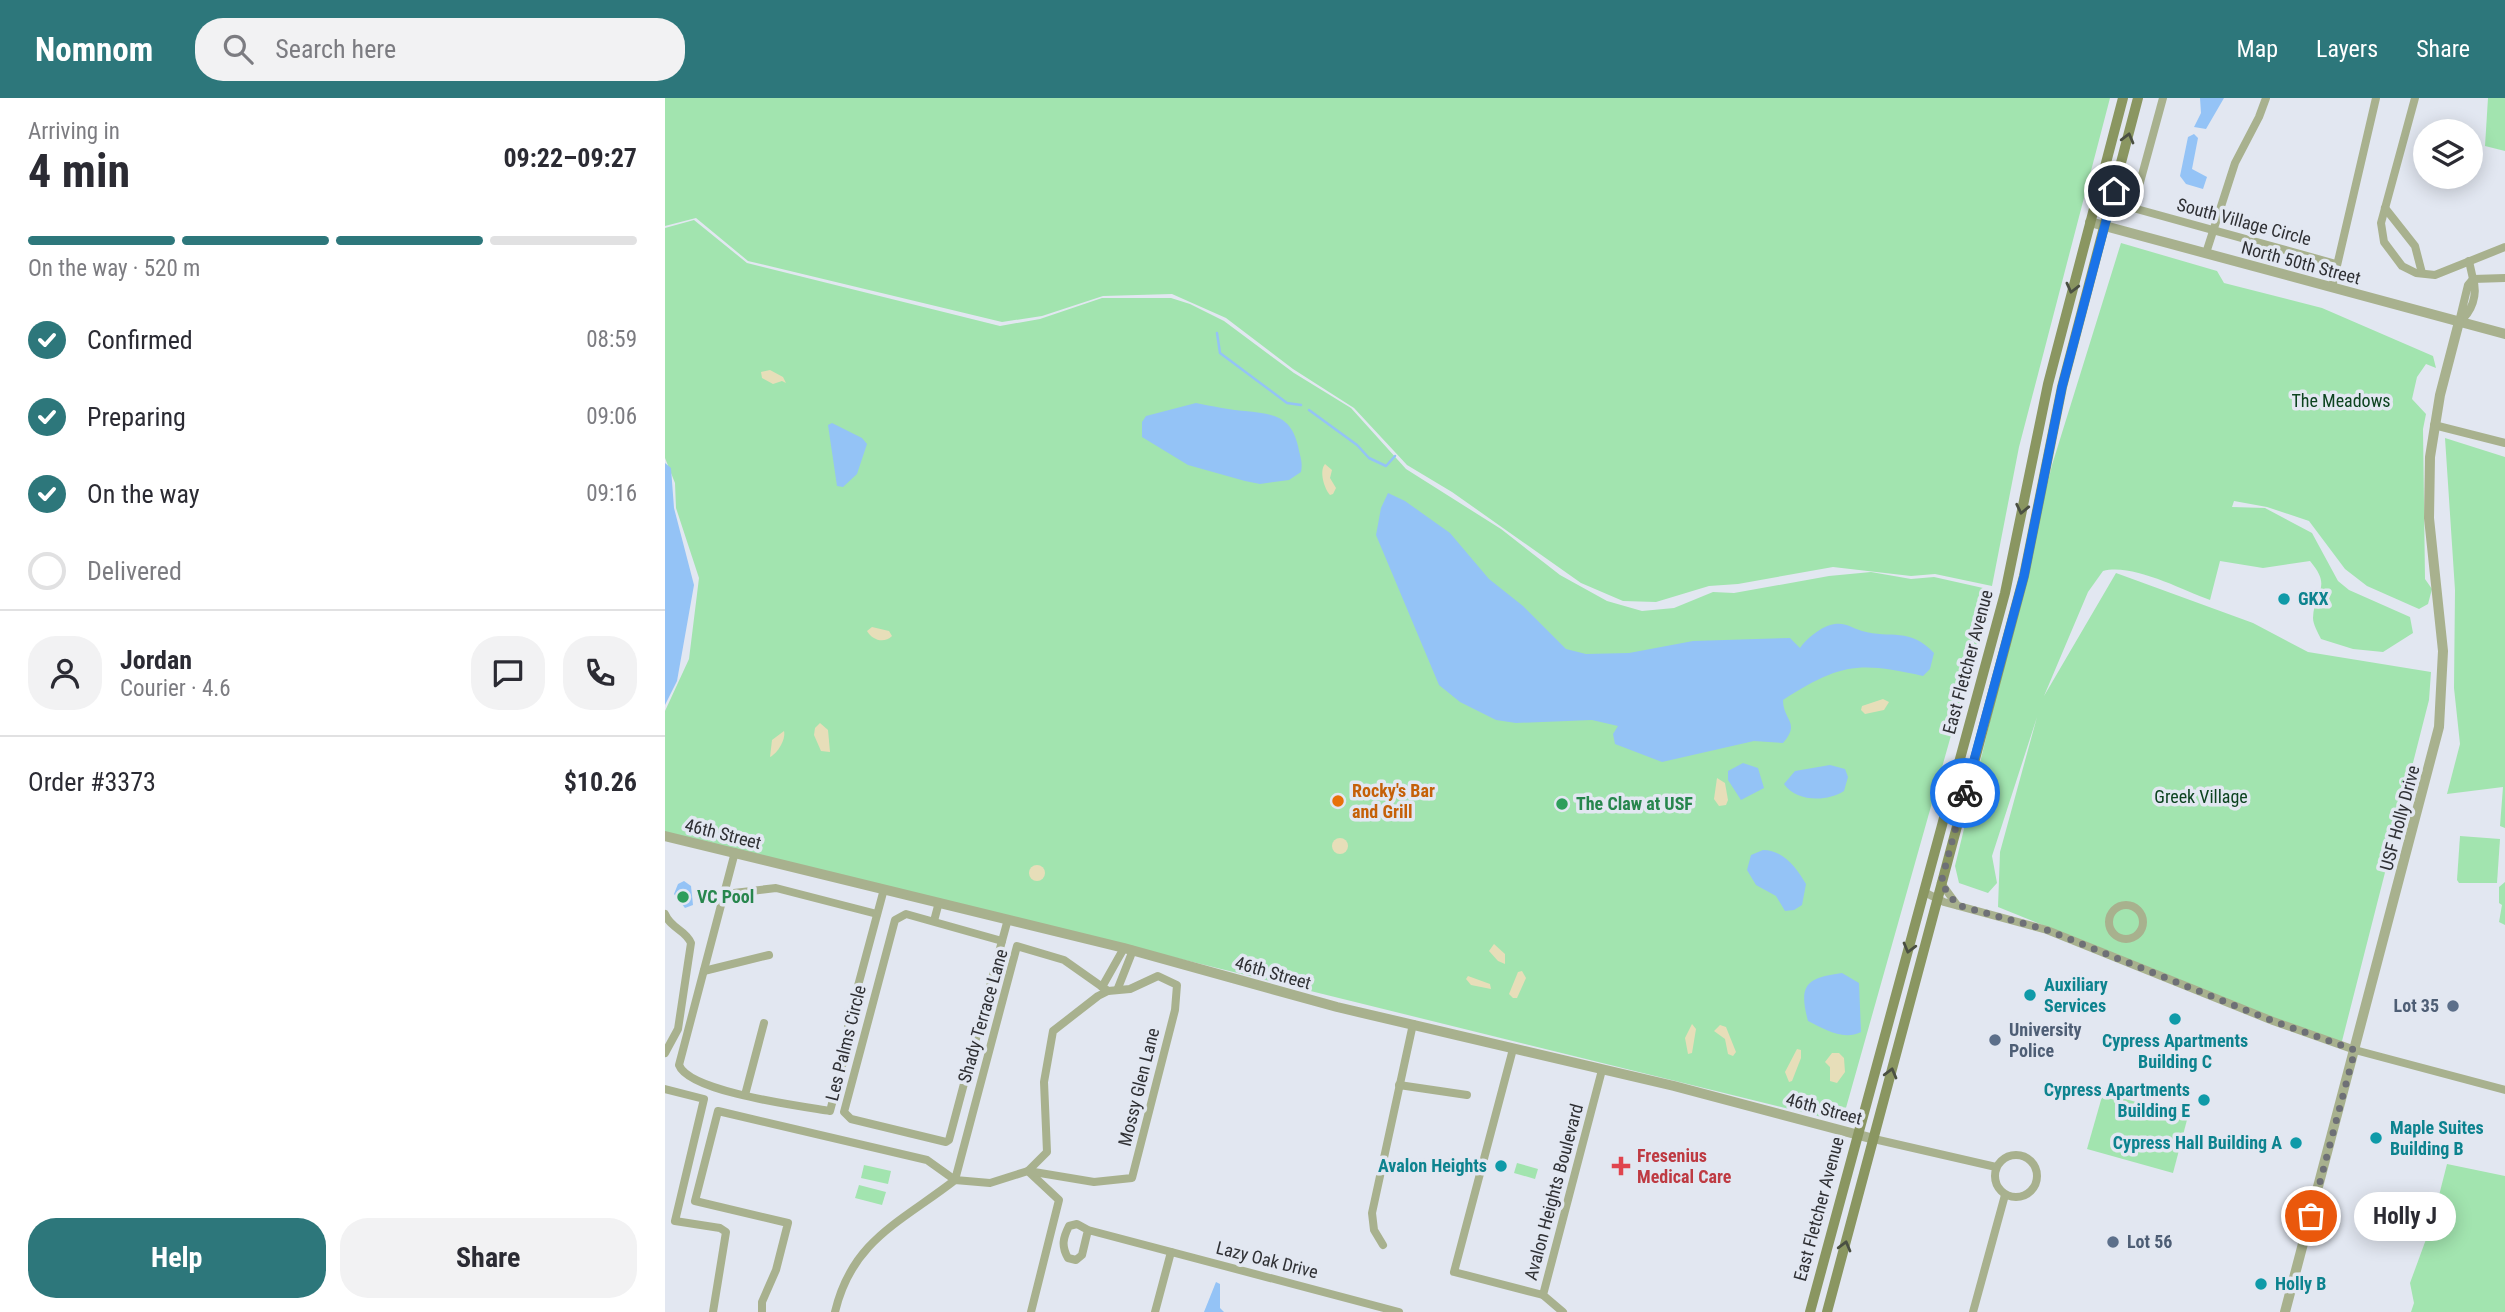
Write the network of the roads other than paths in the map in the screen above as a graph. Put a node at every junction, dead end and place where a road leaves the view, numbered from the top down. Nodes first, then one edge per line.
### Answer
1 (2123, 98) edge
2 (2138, 98) edge
3 (2163, 98) edge
4 (2266, 98) edge
5 (2377, 98) edge
6 (2414, 98) edge
7 (2385, 208) junction
8 (2090, 222) junction
9 (2104, 226) junction
10 (2213, 229) junction
11 (2505, 247) edge
12 (2206, 253) junction
13 (2469, 261) junction
14 (2336, 264) junction
15 (2422, 273) junction
16 (2505, 278) edge
17 (2473, 279) junction
18 (2332, 287) junction
19 (2459, 322) junction
20 (2505, 334) edge
21 (2434, 425) junction
22 (2505, 443) edge
23 (665, 836) edge
24 (735, 852) junction
25 (1941, 883) junction
26 (884, 889) junction
27 (1924, 892) junction
28 (725, 894) junction
29 (1940, 900) junction
30 (939, 902) junction
31 (1957, 905) junction
32 (665, 914) edge
33 (877, 914) junction
34 (1008, 919) junction
35 (935, 921) junction
36 (2120, 939) junction
37 (1002, 941) junction
38 (1129, 949) junction
39 (769, 955) dead end
40 (2115, 955) junction
41 (704, 971) junction
42 (1103, 988) junction
43 (1118, 989) junction
44 (764, 1023) dead end
45 (1413, 1024) junction
46 (1513, 1049) junction
47 (2355, 1050) junction
48 (665, 1053) edge
49 (1602, 1070) junction
50 (1399, 1085) junction
51 (665, 1089) edge
52 (2505, 1090) edge
53 (745, 1095) junction
54 (1467, 1095) dead end
55 (830, 1111) junction
56 (844, 1112) junction
57 (1857, 1134) junction
58 (1874, 1139) junction
59 (1997, 1167) junction
60 (1028, 1171) junction
61 (955, 1180) junction
62 (2005, 1195) junction
63 (1088, 1230) dead end
64 (1383, 1245) dead end
65 (1171, 1252) junction
66 (1543, 1295) junction
67 (713, 1312) edge
68 (762, 1312) edge
69 (835, 1312) edge
70 (1031, 1312) edge
71 (1155, 1312) edge
72 (1399, 1312) edge
73 (1563, 1312) edge
74 (1810, 1312) edge
75 (1827, 1312) edge
76 (1973, 1312) edge
77 (2285, 1312) edge

1 - 8 main road, East Fletcher Avenue
9 -> 2 main road, East Fletcher Avenue
3 - 10 street, South Village Circle
4 - 10 street
5 - 14 street
6 - 7 street
7 - 15 street
7 - 15 street
8 - 9 street, North 50th Street
8 -> 27 main road, East Fletcher Avenue
9 - 12 street, North 50th Street
9 - 25 main road, East Fletcher Avenue
10 - 12 street
10 - 14 street, South Village Circle
11 - 13 street
12 - 18 street, North 50th Street
13 - 15 street
13 - 17 street
14 - 18 street
16 - 17 street
17 - 19 street
18 - 19 street, North 50th Street
19 - 20 street, North 50th Street
19 - 21 street, USF Holly Drive
21 - 22 street
21 - 47 street, USF Holly Drive
23 - 24 street, 46th Street
24 - 26 street, 46th Street
24 - 28 street
25 - 29 main road, East Fletcher Avenue
25 - 31 street
26 - 30 street, 46th Street
26 - 33 street
27 - 29 street
27 -> 57 main road, East Fletcher Avenue
28 - 33 street
28 - 41 street
29 - 31 street
58 -> 29 main road, East Fletcher Avenue
30 - 34 street, 46th Street
30 - 35 street
31 - 40 street
32 - 48 street
33 - 55 street
34 - 37 street, Les Palms Circle
34 - 38 street, 46th Street
35 - 37 street, Les Palms Circle
35 - 56 street, Les Palms Circle
36 - 36 street
36 - 40 street
37 - 56 street, Les Palms Circle
38 - 42 street
38 - 43 street
38 - 45 street, 46th Street
39 - 41 street
40 - 47 street
41 - 53 street
42 - 43 street, Mossy Glen Lane
42 - 60 street
42 - 61 street, Shady Terrace Lane
43 - 60 street, Mossy Glen Lane
44 - 53 street
45 - 46 street, 46th Street
45 - 50 street
46 - 49 street, 46th Street
46 - 66 street
47 - 52 street
47 - 77 street, USF Holly Drive
49 - 57 street, 46th Street
49 - 66 street, Avalon Heights Boulevard
50 - 54 street
50 - 64 street
51 - 67 street
53 - 55 street
55 - 56 street
57 - 58 street, 46th Street
57 - 74 main road, East Fletcher Avenue
58 - 59 street
75 -> 58 main road, East Fletcher Avenue
59 - 62 street
59 - 62 street
60 - 61 street
60 - 70 street
61 - 68 street
61 - 69 street
62 - 76 street
63 - 65 street, Lazy Oak Drive
65 - 71 street
65 - 72 street, Lazy Oak Drive
66 - 73 street, Avalon Heights Boulevard

